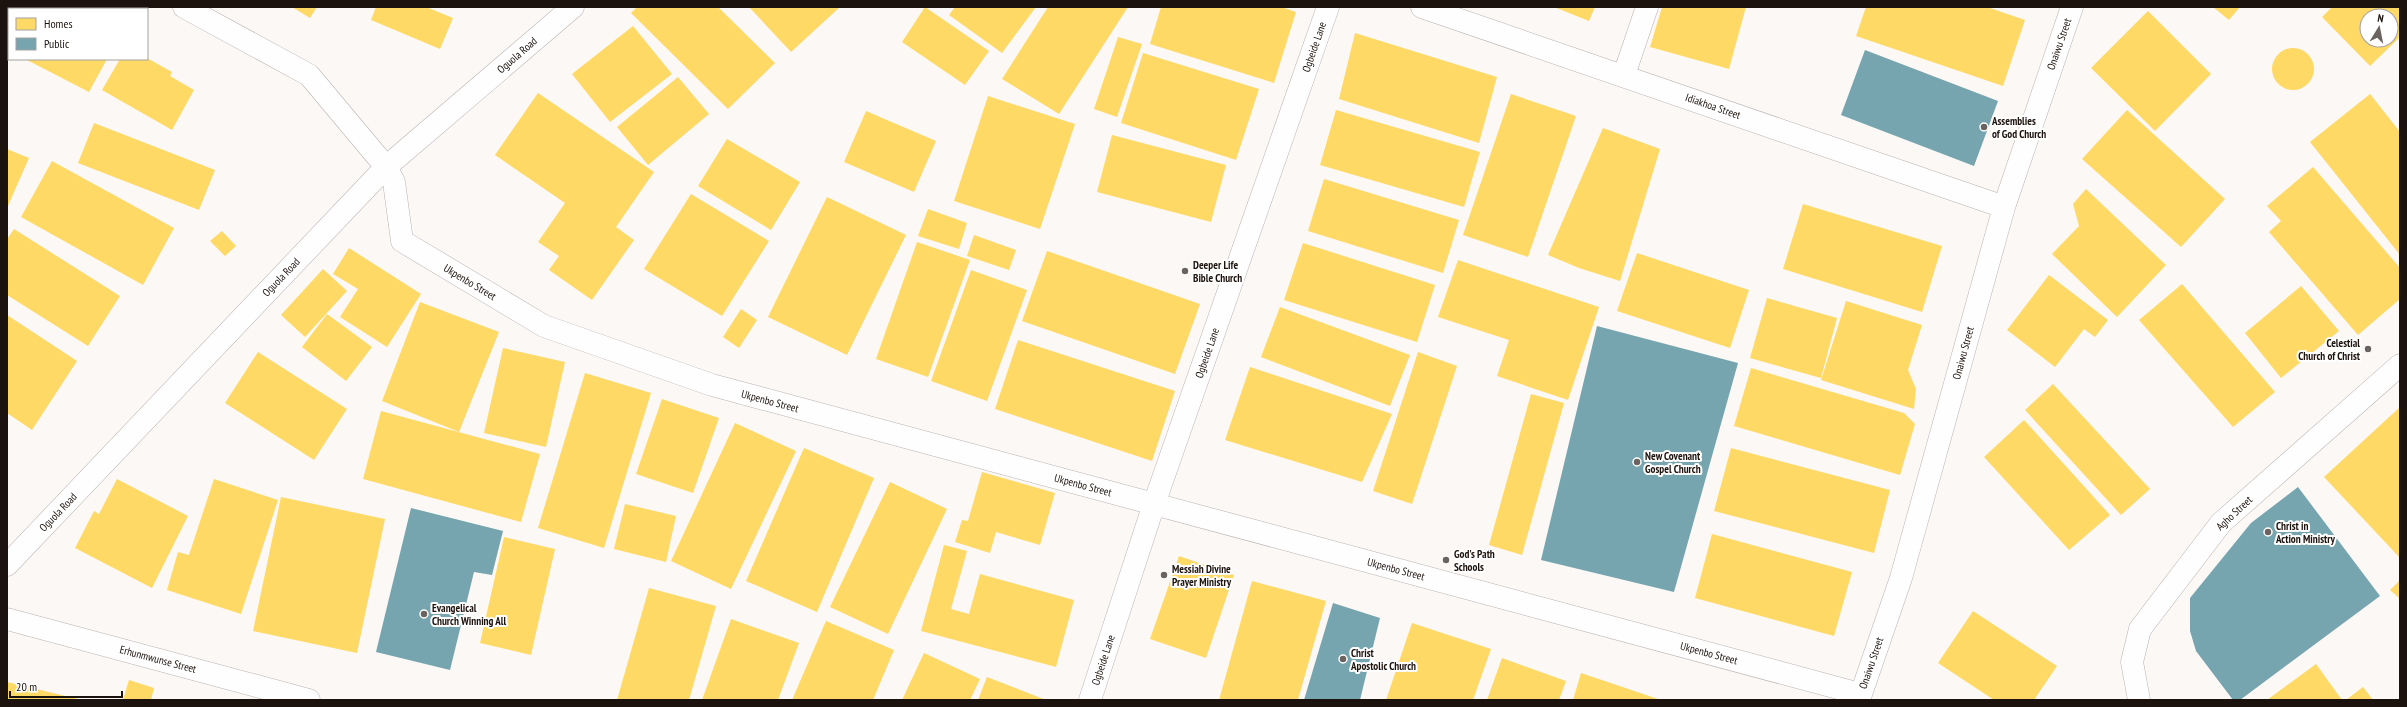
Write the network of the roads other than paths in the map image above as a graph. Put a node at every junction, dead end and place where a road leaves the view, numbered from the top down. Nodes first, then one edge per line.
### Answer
1 (184, 7) edge
2 (573, 7) edge
3 (1328, 7) edge
4 (1422, 7) edge
5 (1647, 7) edge
6 (2072, 7) edge
7 (1624, 75) junction
8 (386, 167) junction
9 (2004, 207) junction
10 (2400, 365) edge
11 (1154, 504) junction
12 (7, 565) edge
13 (7, 619) edge
14 (1860, 697) edge
15 (309, 700) edge
16 (1090, 700) edge
17 (2139, 700) edge

1 - 8 street
2 - 8 street, Oguola Road
3 - 11 street, Ogbeide Lane
4 - 7 street, Idiakhoa Street
5 - 7 street
6 - 9 street, Onaiwu Street
7 - 9 street, Idiakhoa Street
8 - 11 street, Ukpenbo Street
8 - 12 street, Oguola Road
9 - 14 street, Onaiwu Street
10 - 17 street, Agho Street
11 - 14 street, Ukpenbo Street
11 - 16 street, Ogbeide Lane
13 - 15 street, Erhunmwunse Street

